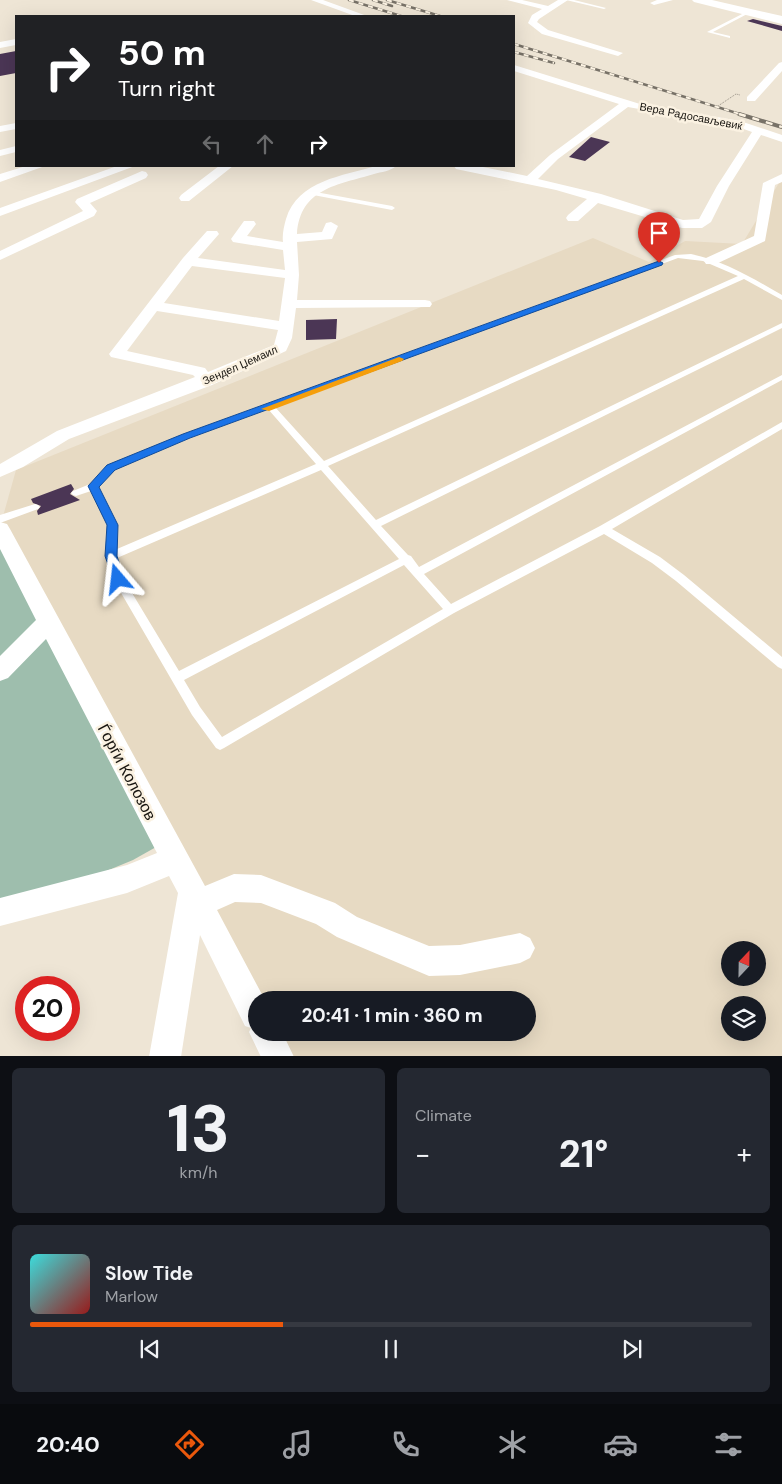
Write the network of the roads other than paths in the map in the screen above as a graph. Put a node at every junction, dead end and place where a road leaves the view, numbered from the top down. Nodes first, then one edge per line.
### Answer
1 (316, 0) edge
2 (511, 0) edge
3 (566, 0) edge
4 (669, 0) edge
5 (698, 0) edge
6 (654, 3) dead end
7 (548, 8) junction
8 (604, 8) dead end
9 (749, 12) junction
10 (354, 15) edge
11 (782, 20) edge
12 (728, 37) dead end
13 (15, 42) edge
14 (0, 46) edge
15 (618, 53) dead end
16 (782, 65) edge
17 (515, 70) edge
18 (751, 99) road end
19 (627, 104) junction
20 (15, 126) edge
21 (0, 129) edge
22 (758, 131) junction
23 (782, 139) edge
24 (15, 149) edge
25 (0, 153) edge
26 (36, 167) edge
27 (126, 167) edge
28 (226, 167) edge
29 (386, 167) edge
30 (465, 167) edge
31 (142, 175) dead end
32 (0, 178) edge
33 (782, 178) edge
34 (530, 180) junction
35 (310, 193) junction
36 (597, 197) junction
37 (185, 198) dead end
38 (392, 208) dead end
39 (0, 212) edge
40 (573, 218) dead end
41 (249, 224) dead end
42 (331, 226) dead end
43 (212, 234) dead end
44 (289, 242) junction
45 (0, 256) edge
46 (711, 260) junction
47 (188, 261) junction
48 (292, 275) junction
49 (742, 277) junction
50 (782, 298) edge
51 (289, 304) junction
52 (425, 304) dead end
53 (153, 306) junction
54 (782, 326) edge
55 (286, 327) junction
56 (782, 377) edge
57 (206, 381) junction
58 (271, 407) junction
59 (782, 426) edge
60 (322, 465) junction
61 (0, 471) edge
62 (93, 486) junction
63 (76, 493) dead end
64 (35, 507) dead end
65 (0, 519) edge
66 (376, 524) junction
67 (0, 529) edge
68 (604, 529) junction
69 (111, 556) junction
70 (407, 559) junction
71 (419, 572) junction
72 (450, 610) junction
73 (47, 623) junction
74 (782, 664) edge
75 (0, 671) edge
76 (176, 678) junction
77 (174, 860) junction
78 (196, 898) junction
79 (0, 912) edge
80 (520, 948) dead end
81 (248, 999) edge
82 (270, 1041) edge
83 (165, 1056) edge
84 (278, 1056) edge

1 - 10 street
2 - 7 street
3 - 7 street
3 - 8 lane
4 - 6 street
5 - 9 main road
7 - 15 street
9 - 11 main road
9 - 12 lane
13 - 14 street
16 - 18 street
17 - 19 street, Вера Радосављевиќ
19 - 22 street, Вера Радосављевиќ
19 - 34 street
20 - 21 street
22 - 23 street, Вера Радосављевиќ
22 - 36 street
24 - 25 street
26 - 32 street
27 - 39 street
28 - 37 street
29 - 35 street, Зендел Џемаил
30 - 34 street
31 - 45 street
33 - 46 street
34 - 36 street
35 - 38 lane
35 - 44 street, Зендел Џемаил
36 - 40 street
41 - 44 street
42 - 44 street
43 - 47 street
44 - 48 street, Зендел Џемаил
46 - 49 lane
46 - 58 lane
47 - 48 street
47 - 53 street
48 - 51 street, Зендел Џемаил
49 - 50 lane
49 - 60 lane
51 - 52 street
51 - 55 street, Зендел Џемаил
53 - 55 street
53 - 57 street
54 - 66 lane
55 - 57 street, Зендел Џемаил
56 - 71 lane
57 - 61 street, Зендел Џемаил
58 - 60 lane
58 - 62 lane
59 - 68 lane
60 - 66 lane
60 - 69 lane
62 - 63 lane
62 - 69 lane
64 - 65 lane
66 - 70 lane
67 - 73 street, Ѓорѓи Колозов
68 - 72 lane
68 - 74 lane
69 - 76 lane
70 - 71 lane
70 - 76 lane
71 - 72 lane
72 - 76 lane
73 - 75 street
73 - 77 street, Ѓорѓи Колозов
77 - 78 street, Ѓорѓи Колозов
77 - 79 street
78 - 80 street
78 - 81 street, Ѓорѓи Колозов
78 - 83 street
82 - 84 street

